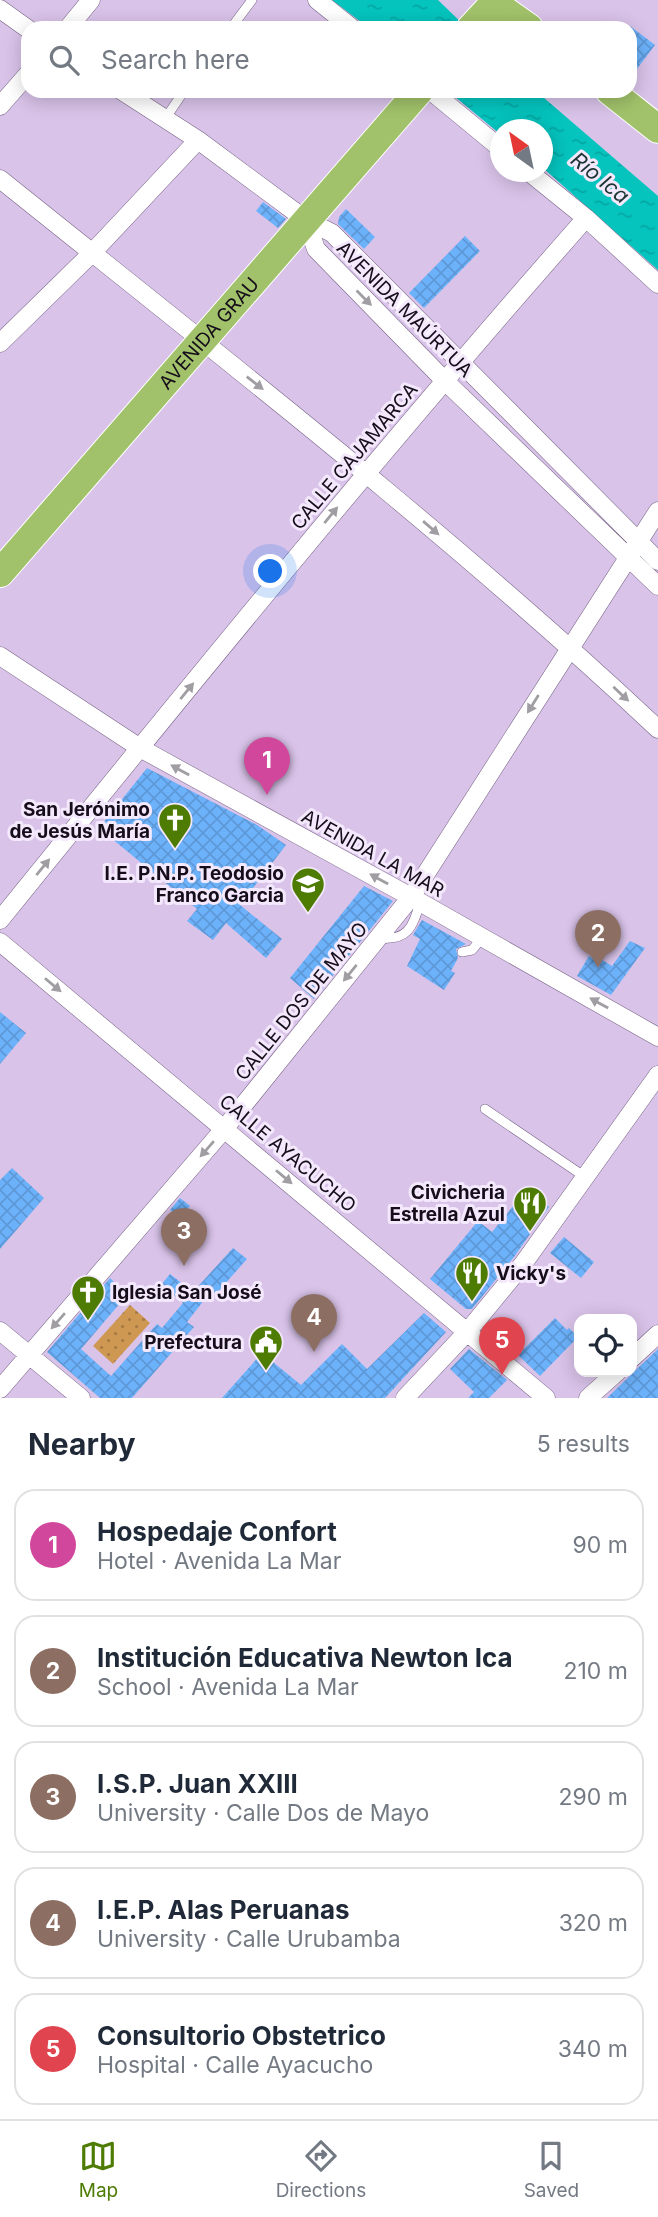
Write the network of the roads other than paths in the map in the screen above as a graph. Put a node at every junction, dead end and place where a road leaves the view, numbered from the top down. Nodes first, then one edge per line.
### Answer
1 (91, 0) edge
2 (252, 0) edge
3 (317, 0) edge
4 (0, 9) edge
5 (484, 13) edge
6 (74, 21) edge
7 (236, 21) edge
8 (343, 21) edge
9 (508, 21) edge
10 (21, 24) edge
11 (21, 83) edge
12 (133, 98) edge
13 (179, 98) edge
14 (413, 98) edge
15 (439, 98) edge
16 (619, 98) edge
17 (0, 106) edge
18 (165, 119) junction
19 (658, 129) edge
20 (490, 140) edge
21 (198, 141) junction
22 (0, 179) edge
23 (541, 182) edge
24 (586, 218) junction
25 (306, 220) junction
26 (92, 253) junction
27 (658, 284) edge
28 (0, 342) edge
29 (201, 342) junction
30 (460, 361) junction
31 (445, 381) junction
32 (366, 472) junction
33 (658, 510) edge
34 (638, 541) junction
35 (629, 557) junction
36 (658, 561) edge
37 (0, 573) edge
38 (658, 586) edge
39 (570, 646) junction
40 (0, 656) edge
41 (658, 729) edge
42 (139, 748) junction
43 (415, 900) junction
44 (0, 920) edge
45 (482, 937) junction
46 (378, 938) junction
47 (0, 942) edge
48 (462, 952) dead end
49 (658, 1037) edge
50 (658, 1075) edge
51 (485, 1109) dead end
52 (225, 1128) junction
53 (585, 1177) junction
54 (0, 1331) edge
55 (468, 1331) junction
56 (658, 1334) edge
57 (637, 1353) edge
58 (29, 1355) junction
59 (611, 1377) edge
60 (0, 1389) edge
61 (81, 1398) edge
62 (405, 1398) edge
63 (546, 1398) edge
64 (588, 1398) edge

1 - 6 street
2 - 7 lane
3 - 8 street
4 - 10 street
5 - 9 main road
11 - 17 street
12 - 18 street
13 - 18 lane
14 - 25 main road, AVENIDA GRAU
15 - 20 street
16 - 19 main road
18 - 21 street
21 - 25 street
21 - 26 street
22 - 26 street
23 - 24 street
24 - 27 street
24 - 30 street, CALLE CAJAMARCA
25 - 29 main road, AVENIDA GRAU
25 - 30 street, AVENIDA MAÚRTUA
25 -> 31 street, AVENIDA MAÚRTUA
26 - 28 street
26 - 29 street
29 -> 32 street
29 - 37 main road, AVENIDA GRAU
30 - 31 street, CALLE CAJAMARCA
30 - 34 street, AVENIDA MAÚRTUA
31 - 32 street, CALLE CAJAMARCA
31 - 35 street, AVENIDA MAÚRTUA
32 -> 39 street
42 -> 32 street, CALLE CAJAMARCA
33 - 34 street, CALLE DOS DE MAYO
34 - 35 street, CALLE DOS DE MAYO
34 - 36 street, AVENIDA MAÚRTUA
35 - 38 street, AVENIDA MAÚRTUA
35 - 39 street, CALLE DOS DE MAYO
39 -> 41 street
39 -> 43 street, CALLE DOS DE MAYO
40 - 42 street, AVENIDA LA MAR
43 -> 42 street, AVENIDA LA MAR
44 -> 42 street, CALLE CAJAMARCA
43 - 45 street, AVENIDA LA MAR
43 - 46 street, CALLE DOS DE MAYO
43 - 46 lane
45 - 48 lane
49 -> 45 street, AVENIDA LA MAR
46 -> 52 street, CALLE DOS DE MAYO
47 -> 52 street, CALLE AYACUCHO
50 - 53 street
51 - 53 lane
52 -> 55 street, CALLE AYACUCHO
52 -> 58 street, CALLE DOS DE MAYO
53 - 55 street
54 - 58 street
55 - 62 street
55 - 63 street, CALLE AYACUCHO
56 - 57 street
58 - 60 street, CALLE DOS DE MAYO
58 - 61 street
59 - 64 street

